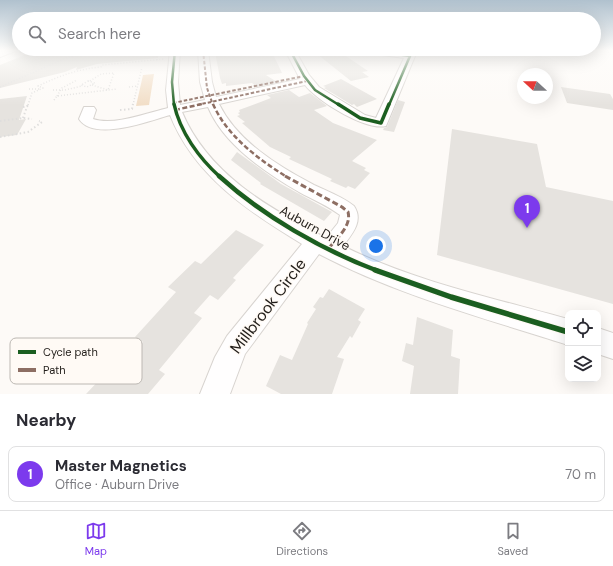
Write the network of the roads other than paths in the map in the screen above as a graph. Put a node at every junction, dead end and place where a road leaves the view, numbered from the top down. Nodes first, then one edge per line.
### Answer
1 (171, 68) edge
2 (205, 68) edge
3 (301, 68) edge
4 (405, 68) edge
5 (306, 78) junction
6 (210, 99) junction
7 (174, 107) junction
8 (89, 110) dead end
9 (323, 245) junction
10 (565, 331) edge
11 (601, 342) edge
12 (613, 346) edge
13 (215, 394) edge

1 - 7 street, Auburn Drive
2 - 6 street
3 - 5 street
4 - 5 street
5 - 6 street
6 - 7 street
6 - 9 street, Millbrook Circle
7 - 8 street
7 - 9 street, Auburn Drive
9 - 10 street, Auburn Drive
9 - 13 street, Millbrook Circle
11 - 12 street

